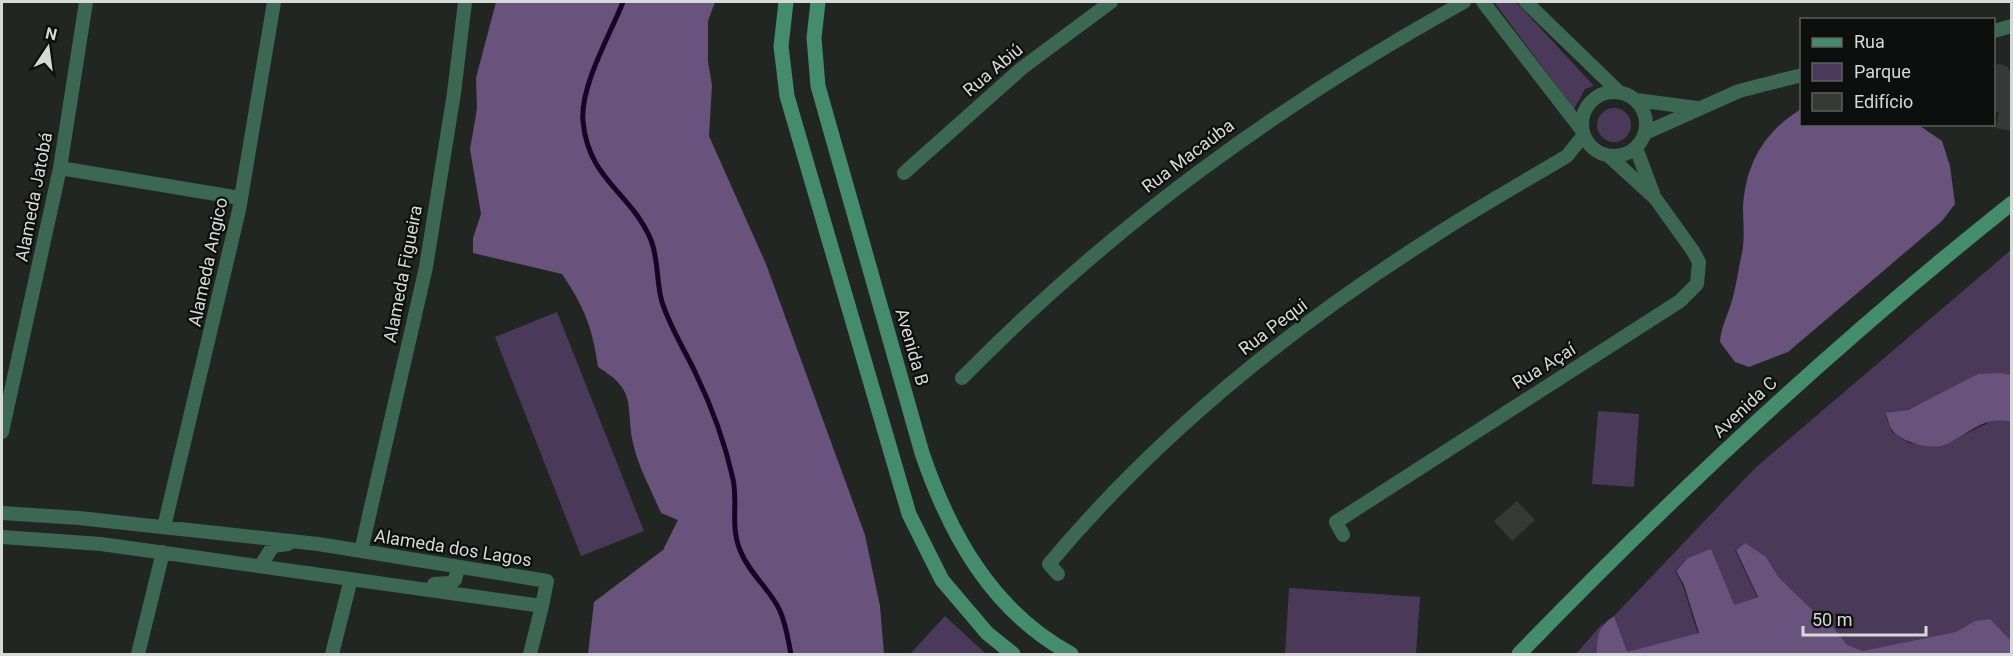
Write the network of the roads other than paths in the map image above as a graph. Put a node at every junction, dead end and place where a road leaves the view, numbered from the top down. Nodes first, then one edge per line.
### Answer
1 (86, 2) edge
2 (274, 2) edge
3 (465, 2) edge
4 (786, 2) edge
5 (818, 2) edge
6 (1111, 2) edge
7 (1464, 2) edge
8 (1483, 2) edge
9 (1526, 2) edge
10 (2012, 26) edge
11 (1995, 31) edge
12 (1800, 76) edge
13 (1619, 92) junction
14 (1636, 100) junction
15 (1697, 108) junction
16 (1582, 132) junction
17 (1645, 133) junction
18 (1636, 148) junction
19 (1604, 155) junction
20 (1567, 156) junction
21 (60, 168) junction
22 (904, 173) dead end
23 (240, 198) junction
24 (1655, 198) junction
25 (2012, 203) edge
26 (962, 378) dead end
27 (2, 432) edge
28 (2, 513) edge
29 (79, 518) junction
30 (164, 527) junction
31 (1343, 535) dead end
32 (2, 537) edge
33 (26, 537) junction
34 (318, 544) junction
35 (360, 551) junction
36 (163, 552) junction
37 (261, 565) junction
38 (458, 567) junction
39 (1058, 574) dead end
40 (351, 579) junction
41 (405, 585) junction
42 (542, 606) junction
43 (138, 654) edge
44 (332, 654) edge
45 (530, 654) edge
46 (1013, 654) edge
47 (1071, 654) edge
48 (1519, 654) edge

1 - 21 street, Alameda Jatobá
2 - 23 street, Alameda Angico
3 - 35 street, Alameda Figueira
4 - 46 street
5 - 47 street, Avenida B
6 - 22 street, Rua Abiú
7 - 26 street, Rua Macaúba
8 - 16 street
9 - 13 street
10 - 11 street
12 - 15 street
13 - 14 street
13 - 16 street
14 - 15 street
14 - 17 street
15 - 17 street
16 - 19 street
16 - 20 street, Rua Pequi
17 - 18 street
18 - 19 street
18 - 24 street, Rua Açaí
19 - 20 street, Rua Pequi
19 - 24 street, Rua Açaí
20 - 39 street, Rua Pequi
21 - 23 street
21 - 27 street, Alameda Jatobá
23 - 30 street, Alameda Angico
24 - 31 street, Rua Açaí
25 - 48 street, Avenida C
28 - 29 street, Alameda dos Lagos
29 - 30 street, Alameda dos Lagos
29 - 33 street
30 - 34 street, Alameda dos Lagos
32 - 33 street
33 - 36 street
34 - 35 street, Alameda dos Lagos
34 - 37 street
35 - 38 street, Alameda dos Lagos
36 - 37 street
36 - 43 street
37 - 40 street
38 - 41 street
38 - 42 street, Alameda dos Lagos
40 - 41 street
40 - 44 street
41 - 42 street
42 - 45 street

